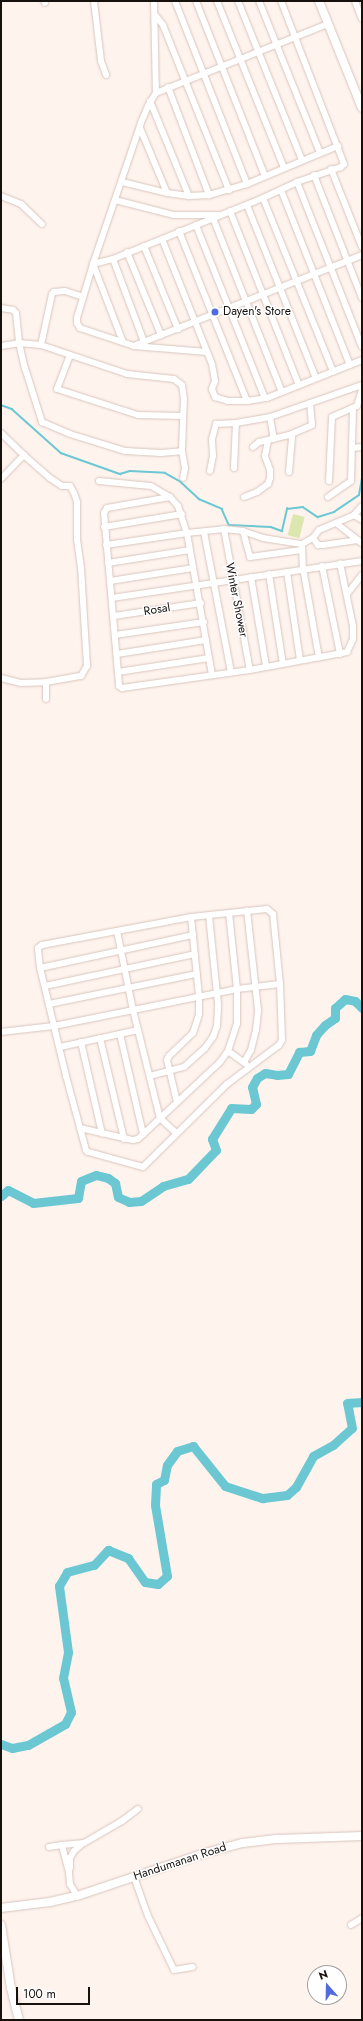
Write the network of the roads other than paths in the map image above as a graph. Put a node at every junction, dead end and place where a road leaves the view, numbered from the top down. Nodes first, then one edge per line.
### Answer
1 (94, 1) edge
2 (154, 1) edge
3 (174, 1) edge
4 (196, 1) edge
5 (217, 1) edge
6 (238, 1) edge
7 (260, 1) edge
8 (281, 1) edge
9 (319, 1) edge
10 (357, 2) edge
11 (155, 15) junction
12 (362, 19) edge
13 (328, 24) junction
14 (295, 37) junction
15 (277, 44) junction
16 (258, 51) junction
17 (240, 59) junction
18 (221, 66) junction
19 (203, 73) junction
20 (106, 74) dead end
21 (184, 81) junction
22 (168, 87) junction
23 (156, 93) junction
24 (150, 102) junction
25 (362, 108) edge
26 (140, 128) junction
27 (338, 146) junction
28 (320, 153) junction
29 (302, 160) junction
30 (284, 168) junction
31 (331, 169) junction
32 (314, 175) junction
33 (265, 176) junction
34 (122, 182) junction
35 (297, 182) junction
36 (247, 184) junction
37 (229, 190) junction
38 (281, 190) junction
39 (167, 193) junction
40 (209, 195) junction
41 (1, 196) edge
42 (189, 196) junction
43 (263, 198) junction
44 (115, 200) junction
45 (247, 205) junction
46 (230, 211) junction
47 (219, 215) junction
48 (213, 218) junction
49 (42, 224) dead end
50 (196, 225) junction
51 (179, 231) junction
52 (162, 238) junction
53 (144, 246) junction
54 (362, 247) edge
55 (128, 252) junction
56 (362, 255) edge
57 (113, 259) junction
58 (347, 261) junction
59 (93, 264) junction
60 (330, 268) junction
61 (314, 274) junction
62 (297, 281) junction
63 (280, 287) junction
64 (263, 294) junction
65 (83, 296) junction
66 (362, 298) edge
67 (246, 301) junction
68 (1, 308) edge
69 (229, 308) junction
70 (212, 314) junction
71 (195, 321) junction
72 (178, 329) junction
73 (161, 335) junction
74 (123, 342) junction
75 (144, 342) junction
76 (19, 343) junction
77 (41, 345) junction
78 (1, 346) edge
79 (134, 346) junction
80 (362, 347) edge
81 (207, 352) junction
82 (70, 355) junction
83 (362, 360) edge
84 (350, 365) junction
85 (333, 371) junction
86 (316, 378) junction
87 (299, 385) junction
88 (362, 385) edge
89 (362, 390) edge
90 (282, 392) junction
91 (265, 398) junction
92 (247, 401) junction
93 (310, 403) junction
94 (354, 408) junction
95 (183, 416) junction
96 (270, 417) junction
97 (236, 423) junction
98 (1, 433) edge
99 (292, 434) junction
100 (271, 439) junction
101 (253, 447) dead end
102 (362, 447) edge
103 (352, 448) junction
104 (182, 451) junction
105 (24, 455) junction
106 (234, 468) dead end
107 (210, 471) dead end
108 (289, 472) dead end
109 (183, 478) dead end
110 (1, 480) edge
111 (329, 481) dead end
112 (99, 482) dead end
113 (170, 497) junction
114 (244, 497) dead end
115 (328, 497) dead end
116 (362, 506) edge
117 (182, 514) junction
118 (354, 515) junction
119 (362, 520) edge
120 (336, 523) junction
121 (104, 527) junction
122 (224, 530) junction
123 (243, 531) junction
124 (204, 532) junction
125 (187, 533) junction
126 (313, 538) junction
127 (360, 541) edge
128 (106, 544) junction
129 (302, 547) junction
130 (190, 550) junction
131 (362, 561) edge
132 (108, 563) junction
133 (340, 563) junction
134 (322, 566) junction
135 (193, 568) junction
136 (303, 568) junction
137 (287, 572) junction
138 (269, 574) junction
139 (362, 575) edge
140 (251, 577) junction
141 (232, 580) junction
142 (110, 582) junction
143 (215, 584) junction
144 (197, 586) junction
145 (347, 594) junction
146 (112, 598) junction
147 (201, 603) junction
148 (114, 616) junction
149 (204, 622) junction
150 (115, 635) junction
151 (206, 640) junction
152 (117, 654) junction
153 (340, 654) junction
154 (210, 658) junction
155 (319, 658) junction
156 (300, 660) junction
157 (283, 664) junction
158 (266, 666) junction
159 (250, 670) junction
160 (118, 672) junction
161 (231, 672) junction
162 (212, 675) junction
163 (1, 678) edge
164 (46, 682) junction
165 (46, 699) dead end
166 (247, 911) junction
167 (229, 913) junction
168 (209, 915) junction
169 (191, 917) junction
170 (117, 930) junction
171 (193, 935) junction
172 (122, 949) junction
173 (195, 954) junction
174 (40, 968) junction
175 (125, 968) junction
176 (197, 974) junction
177 (280, 984) junction
178 (45, 986) junction
179 (256, 986) junction
180 (130, 988) junction
181 (237, 989) junction
182 (217, 993) junction
183 (199, 996) junction
184 (49, 1004) junction
185 (133, 1010) junction
186 (54, 1026) junction
187 (138, 1030) junction
188 (1, 1032) edge
189 (120, 1034) junction
190 (100, 1038) junction
191 (80, 1042) junction
192 (60, 1047) junction
193 (228, 1051) junction
194 (244, 1062) junction
195 (251, 1067) junction
196 (169, 1072) junction
197 (150, 1076) junction
198 (177, 1102) junction
199 (160, 1118) junction
200 (80, 1128) junction
201 (102, 1134) junction
202 (143, 1134) junction
203 (176, 1134) junction
204 (124, 1138) junction
205 (138, 1809) dead end
206 (362, 1836) edge
207 (84, 1843) junction
208 (62, 1846) junction
209 (49, 1847) dead end
210 (70, 1872) junction
211 (134, 1877) junction
212 (77, 1896) junction
213 (1, 1908) edge
214 (362, 1918) edge
215 (1, 1925) edge
216 (351, 1925) dead end
217 (193, 1967) dead end
218 (19, 2020) edge

1 - 20 street
2 - 11 street
3 - 19 street
4 - 18 street
5 - 17 street
6 - 16 street
7 - 15 street
8 - 14 street
9 - 13 street
10 - 12 street
11 - 21 street
11 - 23 street
13 - 14 street
13 - 25 street
14 - 15 street
14 - 27 street
15 - 16 street
15 - 28 street
16 - 17 street
16 - 29 street
17 - 18 street
17 - 30 street
18 - 19 street
18 - 33 street
19 - 21 street
19 - 36 street
21 - 22 street
21 - 37 street
22 - 23 street
22 - 40 street
23 - 24 street
24 - 26 street
24 - 42 street
26 - 34 street
26 - 39 street
27 - 28 street
27 - 31 street
28 - 29 street
29 - 30 street
30 - 33 street
31 - 32 street
31 - 54 street
32 - 35 street
32 - 58 street
33 - 36 street
34 - 39 street
34 - 44 street
35 - 38 street
35 - 60 street
36 - 37 street
37 - 40 street
38 - 43 street
38 - 61 street
39 - 42 street
40 - 42 street
41 - 49 street
43 - 45 street
43 - 62 street
44 - 47 street
44 - 59 street
45 - 46 street
45 - 63 street
46 - 47 street
46 - 64 street
47 - 48 street
48 - 50 street
48 - 67 street
50 - 51 street
50 - 69 street
51 - 52 street
51 - 70 street
52 - 53 street
52 - 71 street
53 - 55 street
53 - 72 street
55 - 57 street
55 - 73 street
56 - 58 street
57 - 59 street
57 - 75 street
58 - 60 street
58 - 66 street
59 - 65 street
59 - 74 street
60 - 61 street
60 - 80 street
61 - 62 street
61 - 84 street
62 - 63 street
62 - 85 street
63 - 64 street
63 - 86 street
64 - 67 street
64 - 87 street
65 - 74 street
65 - 77 street
67 - 69 street
67 - 90 street
68 - 76 street
69 - 70 street
69 - 91 street
70 - 71 street
70 - 92 street
71 - 72 street
71 - 81 street
72 - 73 street
73 - 75 street
74 - 79 street
75 - 79 street
76 - 77 street
76 - 78 street
76 - 104 street
77 - 82 street
79 - 81 street
81 - 92 street
82 - 95 street
82 - 95 street
83 - 84 street
84 - 85 street
85 - 86 street
86 - 87 street
87 - 90 street
88 - 93 street
89 - 94 street
90 - 91 street
91 - 92 street
93 - 96 street
93 - 99 street
94 - 103 street
94 - 111 street
95 - 104 street
96 - 97 street
96 - 100 street
97 - 106 street
97 - 107 street
98 - 105 street
99 - 100 street
99 - 108 street
100 - 101 street
100 - 114 street
102 - 103 street
103 - 115 street
104 - 109 street
105 - 110 street
105 - 164 street
112 - 113 street
113 - 117 street
113 - 121 street
116 - 118 street
117 - 121 street
117 - 125 street
118 - 119 street
118 - 120 street
120 - 126 street
120 - 127 street
121 - 128 street
122 - 123 street
122 - 124 street
122 - 141 street, Winter Shower
123 - 129 street
123 - 129 street
124 - 125 street
124 - 143 street
125 - 128 street
125 - 130 street
126 - 127 street
126 - 129 street
128 - 132 street
129 - 136 street
130 - 132 street
130 - 135 street
131 - 133 street
132 - 142 street
133 - 134 street
133 - 145 street
134 - 136 street
134 - 153 street
135 - 142 street
135 - 144 street
136 - 137 street
136 - 155 street
137 - 138 street
137 - 156 street
138 - 140 street
138 - 157 street
139 - 145 street
140 - 141 street
140 - 158 street
141 - 143 street
141 - 159 street, Winter Shower
142 - 146 street
143 - 144 street
143 - 161 street
144 - 146 street
144 - 147 street
145 - 153 street
146 - 148 street
147 - 148 street, Rosal
147 - 149 street
148 - 150 street
149 - 150 street
149 - 151 street
150 - 152 street
151 - 152 street
151 - 154 street
152 - 160 street
153 - 155 street
154 - 160 street
154 - 162 street
155 - 156 street
156 - 157 street
157 - 158 street
158 - 159 street
159 - 161 street
160 - 162 street
161 - 162 street
163 - 164 street
164 - 165 street
166 - 167 street
166 - 177 street
166 - 179 street
167 - 168 street
167 - 181 street
168 - 169 street
168 - 182 street
169 - 170 street
169 - 171 street
170 - 172 street
170 - 174 street
171 - 172 street
171 - 173 street
172 - 174 street
172 - 175 street
173 - 175 street
173 - 176 street
174 - 178 street
175 - 178 street
175 - 180 street
176 - 180 street
176 - 183 street
177 - 179 street
177 - 195 street
178 - 184 street
179 - 181 street
179 - 194 street
180 - 184 street
180 - 185 street
181 - 182 street
181 - 193 street
182 - 183 street
182 - 196 street
183 - 185 street
183 - 196 street
184 - 186 street
185 - 186 street
185 - 187 street
186 - 188 street
186 - 192 street
187 - 189 street
187 - 197 street
189 - 190 street
189 - 202 street
190 - 191 street
190 - 204 street
191 - 192 street
191 - 201 street
192 - 200 street
193 - 194 street
193 - 198 street
194 - 195 street
195 - 203 street
196 - 197 street
196 - 198 street
197 - 199 street
198 - 199 street
199 - 202 street
199 - 203 street
200 - 201 street
200 - 203 street
201 - 204 street
202 - 204 street
205 - 207 street
206 - 211 street, Handumanan Road
207 - 208 street
207 - 210 street
208 - 209 street
208 - 210 street
210 - 212 street
211 - 212 street, Handumanan Road
211 - 217 street
212 - 213 street, Handumanan Road
214 - 216 street
215 - 218 street

